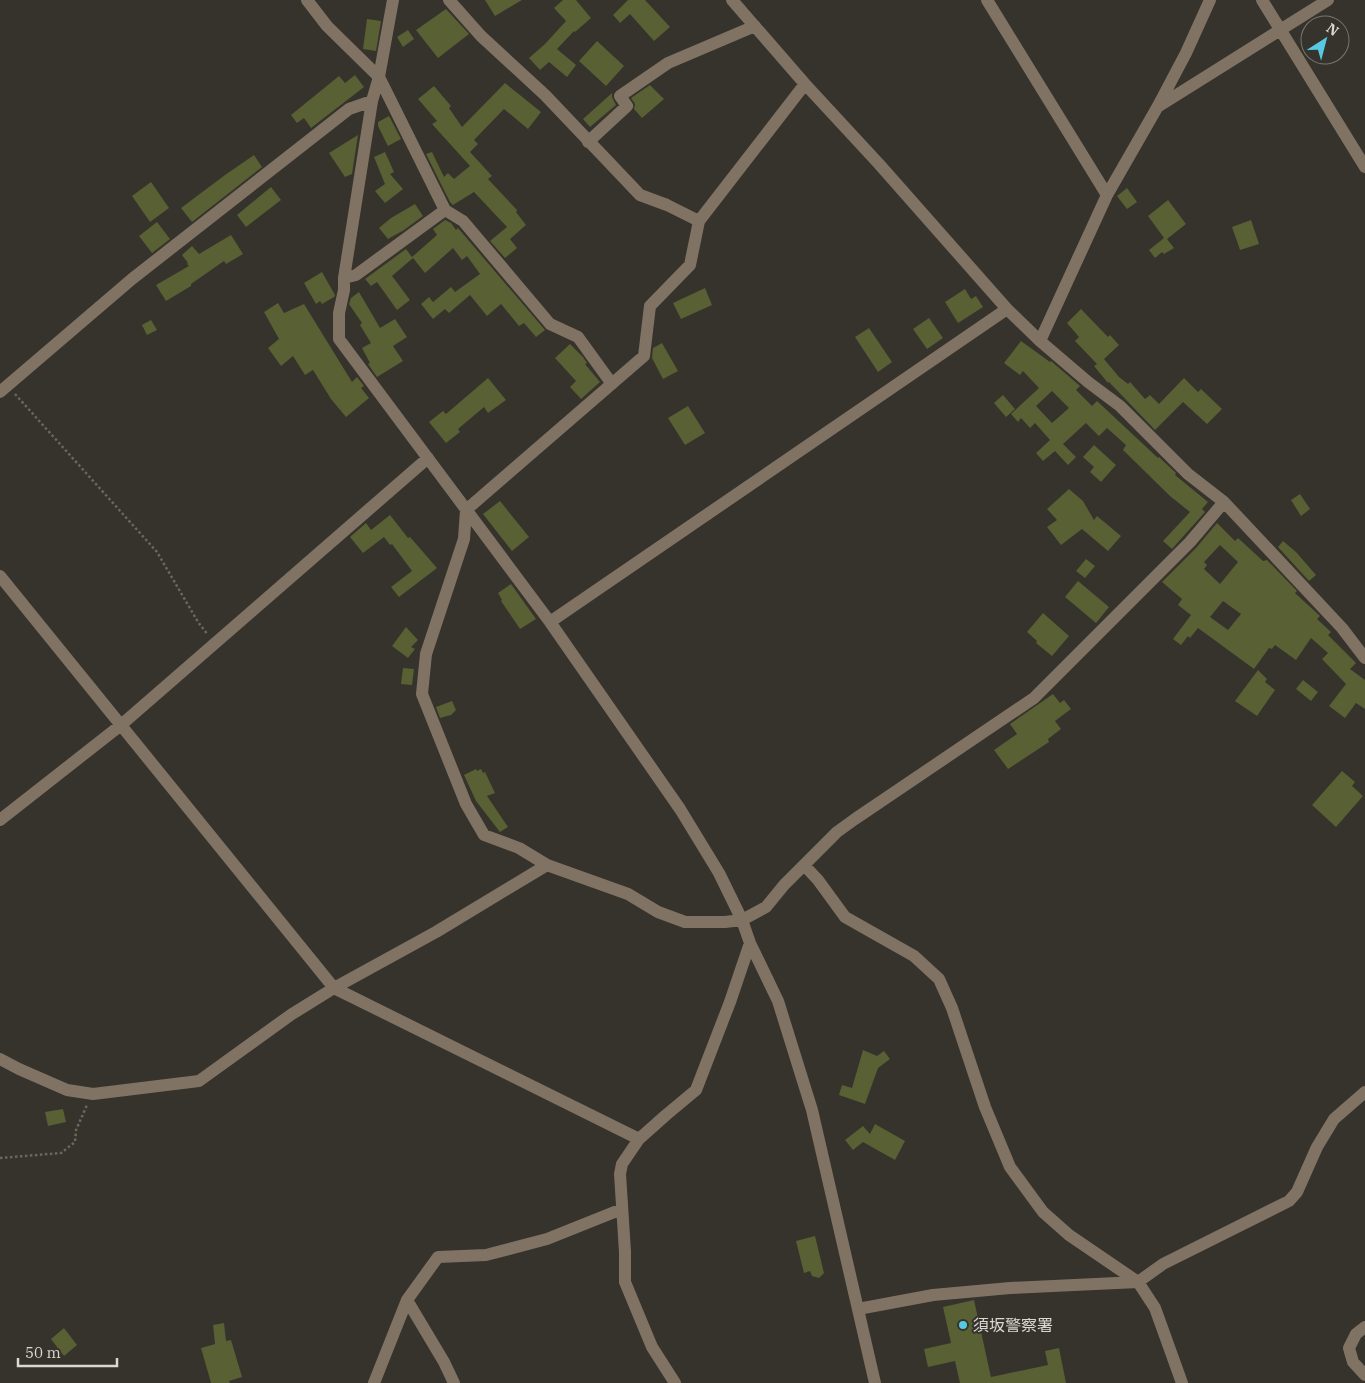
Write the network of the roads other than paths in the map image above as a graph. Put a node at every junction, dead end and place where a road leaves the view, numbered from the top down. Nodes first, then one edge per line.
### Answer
1 (306, 0) edge
2 (393, 0) edge
3 (732, 0) edge
4 (987, 0) edge
5 (1210, 0) edge
6 (1262, 0) edge
7 (1328, 0) edge
8 (453, 1) edge
9 (755, 26) junction
10 (1279, 30) junction
11 (379, 77) junction
12 (805, 84) junction
13 (372, 101) junction
14 (1158, 106) junction
15 (588, 142) junction
16 (1365, 167) edge
17 (1106, 195) junction
18 (445, 210) junction
19 (699, 221) junction
20 (344, 278) junction
21 (1007, 309) junction
22 (1040, 341) junction
23 (612, 384) junction
24 (4, 389) edge
25 (428, 458) junction
26 (1224, 502) junction
27 (466, 510) junction
28 (0, 576) edge
29 (550, 622) junction
30 (1365, 658) edge
31 (121, 725) junction
32 (0, 820) edge
33 (547, 865) junction
34 (804, 865) junction
35 (742, 920) junction
36 (750, 943) junction
37 (334, 988) junction
38 (0, 1059) edge
39 (1365, 1092) edge
40 (639, 1140) junction
41 (622, 1209) junction
42 (1138, 1282) junction
43 (407, 1300) junction
44 (858, 1309) junction
45 (1365, 1327) edge
46 (1365, 1375) edge
47 (374, 1383) edge
48 (454, 1383) edge
49 (675, 1383) edge
50 (875, 1383) edge
51 (1182, 1383) edge

1 - 11 street
2 - 11 street
3 - 9 street
4 - 17 street
5 - 14 street
6 - 10 street
7 - 10 street
8 - 15 street
9 - 12 street
9 - 15 street
10 - 14 street
10 - 16 street
11 - 13 street
11 - 18 street
12 - 19 street
12 - 21 street
13 - 20 street
13 - 24 street
14 - 17 street
15 - 19 street
17 - 22 street
18 - 20 street
18 - 23 street
19 - 23 street
20 - 25 street
21 - 22 street
21 - 29 street
22 - 26 street
23 - 27 street
25 - 27 street
25 - 31 street
26 - 30 street
26 - 34 street
27 - 29 street
27 - 33 street
28 - 31 street
29 - 35 street
31 - 32 street
31 - 37 street
33 - 35 street
33 - 37 street
34 - 35 street
34 - 42 street
35 - 36 street
36 - 40 street
36 - 44 street
37 - 38 street
37 - 40 street
39 - 42 street
40 - 41 street
41 - 43 street
41 - 49 street
42 - 44 street
42 - 51 street
43 - 47 street
43 - 48 street
44 - 50 street
45 - 46 street

